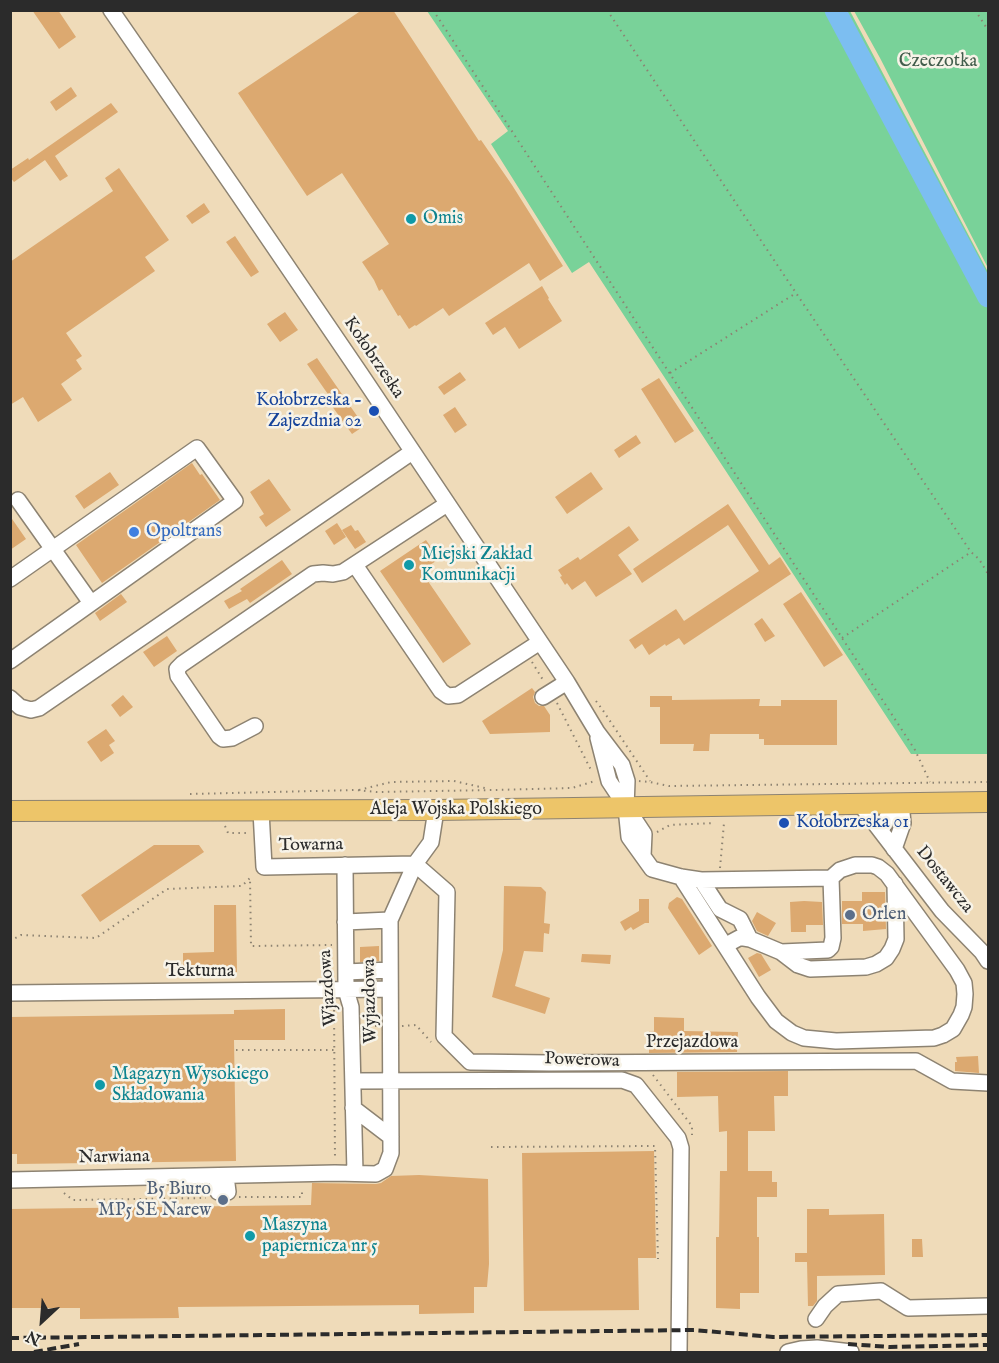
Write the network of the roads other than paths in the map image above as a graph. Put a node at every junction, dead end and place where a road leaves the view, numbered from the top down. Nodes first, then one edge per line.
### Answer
1 (111, 10) edge
2 (412, 452) junction
3 (18, 500) dead end
4 (447, 504) junction
5 (53, 549) junction
6 (355, 565) junction
7 (10, 579) edge
8 (91, 603) junction
9 (540, 642) junction
10 (10, 661) edge
11 (567, 682) junction
12 (547, 694) road end
13 (10, 698) edge
14 (255, 726) dead end
15 (988, 802) edge
16 (901, 803) junction
17 (860, 804) junction
18 (626, 808) junction
19 (261, 810) junction
20 (436, 810) junction
21 (10, 811) edge
22 (881, 831) junction
23 (894, 849) junction
24 (644, 856) junction
25 (415, 864) junction
26 (345, 865) junction
27 (681, 877) junction
28 (831, 878) junction
29 (701, 880) junction
30 (895, 884) junction
31 (390, 920) junction
32 (345, 922) junction
33 (750, 939) junction
34 (726, 945) junction
35 (781, 952) junction
36 (988, 961) edge
37 (390, 970) junction
38 (346, 972) junction
39 (390, 989) junction
40 (340, 990) junction
41 (10, 993) edge
42 (392, 1080) junction
43 (353, 1081) junction
44 (988, 1083) edge
45 (353, 1108) junction
46 (391, 1137) junction
47 (355, 1173) junction
48 (10, 1180) edge
49 (988, 1306) edge
50 (816, 1319) dead end
51 (679, 1353) edge
52 (788, 1353) edge
53 (851, 1353) edge

1 - 2 street, Kołobrzeska
2 - 4 street, Kołobrzeska
2 - 13 street
3 - 5 street
4 - 6 street
4 - 9 street, Kołobrzeska
5 - 7 street
5 - 8 street
5 - 8 street
6 - 9 street
6 - 14 street
8 - 10 street
9 - 11 street, Kołobrzeska
11 - 12 street
11 - 18 street, Kołobrzeska
15 - 16 main road, Aleja Wojska Polskiego
16 - 17 main road, Aleja Wojska Polskiego
16 - 22 street
16 - 23 street, Dostawcza
17 - 18 main road, Aleja Wojska Polskiego
17 - 22 street, Dostawcza
18 - 20 main road, Aleja Wojska Polskiego
18 - 24 street
18 - 24 street, Kołobrzeska
19 - 20 main road, Aleja Wojska Polskiego
19 - 21 main road, Aleja Wojska Polskiego
19 - 26 street, Towarna
20 - 25 street, Wyjazdowa
22 - 23 street, Dostawcza
23 - 36 street, Dostawcza
24 - 27 street
25 - 26 street, Towarna
25 - 31 street, Wyjazdowa
25 - 44 street, Przejazdowa
26 - 32 street, Wjazdowa
27 - 29 street
27 - 34 street
28 - 29 street
28 - 30 street
28 - 35 street
29 - 33 street
30 - 34 street
30 - 35 street
31 - 32 street
31 - 37 street, Wyjazdowa
32 - 38 street, Wjazdowa
33 - 34 street
33 - 35 street
37 - 38 street
37 - 39 street, Wyjazdowa
38 - 40 street, Wjazdowa
39 - 40 street, Tekturna
39 - 42 street, Wyjazdowa
40 - 41 street, Tekturna
40 - 43 street, Wjazdowa
42 - 43 street, Powerowa
42 - 46 street, Wyjazdowa
42 - 51 street, Powerowa
43 - 45 street, Wjazdowa
45 - 46 street
45 - 47 street, Wjazdowa
46 - 47 street, Wyjazdowa
47 - 48 street, Narwiana
49 - 50 street
52 - 53 street

